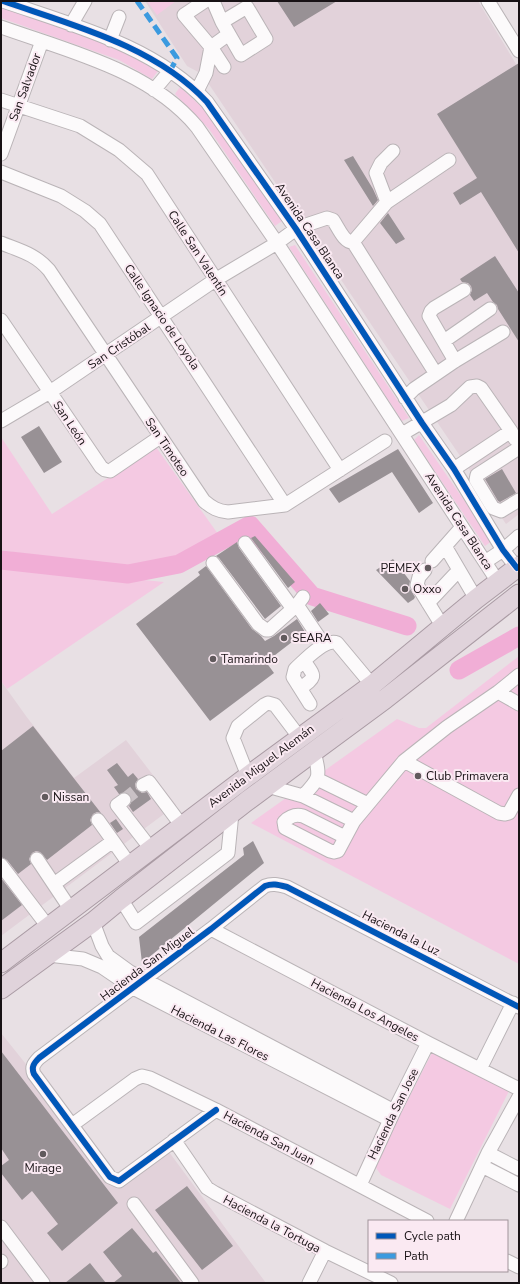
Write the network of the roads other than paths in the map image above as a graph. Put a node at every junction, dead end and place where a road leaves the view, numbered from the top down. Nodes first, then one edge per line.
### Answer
1 (3, 1) edge
2 (85, 1) edge
3 (205, 1) edge
4 (213, 1) edge
5 (488, 1) edge
6 (119, 17) dead end
7 (222, 22) junction
8 (71, 25) junction
9 (1, 27) edge
10 (229, 34) junction
11 (110, 40) junction
12 (42, 42) junction
13 (211, 47) junction
14 (519, 51) edge
15 (224, 67) dead end
16 (170, 71) junction
17 (154, 90) junction
18 (196, 91) junction
19 (1, 100) edge
20 (18, 106) junction
21 (393, 151) dead end
22 (1, 154) edge
23 (449, 160) dead end
24 (1, 172) edge
25 (387, 202) junction
26 (296, 229) junction
27 (353, 242) junction
28 (1, 243) edge
29 (277, 243) junction
30 (215, 280) junction
31 (464, 290) dead end
32 (490, 309) dead end
33 (162, 316) junction
34 (1, 320) edge
35 (503, 332) dead end
36 (444, 341) junction
37 (106, 355) junction
38 (455, 361) junction
39 (436, 374) junction
40 (50, 392) junction
41 (405, 398) junction
42 (1, 421) edge
43 (422, 423) junction
44 (511, 432) junction
45 (402, 434) junction
46 (160, 437) junction
47 (385, 441) dead end
48 (519, 446) edge
49 (454, 469) junction
50 (340, 470) junction
51 (519, 500) edge
52 (285, 504) junction
53 (462, 527) junction
54 (519, 536) edge
55 (245, 543) dead end
56 (446, 546) junction
57 (503, 550) junction
58 (485, 562) junction
59 (213, 563) dead end
60 (518, 567) edge
61 (459, 570) junction
62 (498, 582) junction
63 (519, 594) edge
64 (476, 599) junction
65 (428, 603) junction
66 (298, 604) junction
67 (443, 627) junction
68 (324, 645) junction
69 (519, 675) edge
70 (372, 685) junction
71 (498, 692) junction
72 (310, 704) dead end
73 (519, 704) edge
74 (300, 738) junction
75 (314, 751) junction
76 (404, 761) junction
77 (248, 776) junction
78 (317, 779) junction
79 (143, 786) dead end
80 (267, 786) junction
81 (519, 795) edge
82 (303, 796) junction
83 (124, 800) dead end
84 (368, 804) junction
85 (232, 813) junction
86 (98, 820) dead end
87 (354, 821) junction
88 (182, 826) junction
89 (345, 837) dead end
90 (113, 840) junction
91 (150, 849) junction
92 (37, 859) dead end
93 (1, 865) edge
94 (130, 865) junction
95 (54, 884) junction
96 (271, 884) joint
97 (121, 899) junction
98 (71, 910) junction
99 (93, 922) junction
100 (48, 928) junction
101 (211, 929) junction
102 (48, 955) junction
103 (1, 963) edge
104 (138, 984) junction
105 (1, 989) edge
106 (516, 1005) edge
107 (428, 1043) junction
108 (480, 1069) junction
109 (519, 1089) edge
110 (519, 1098) edge
111 (216, 1110) junction
112 (392, 1116) junction
113 (72, 1125) junction
114 (174, 1140) junction
115 (488, 1153) junction
116 (482, 1166) junction
117 (519, 1169) edge
118 (360, 1185) junction
119 (519, 1185) edge
120 (134, 1204) dead end
121 (411, 1217) edge
122 (423, 1220) edge
123 (456, 1220) edge
124 (1, 1227) edge
125 (325, 1251) junction
126 (508, 1262) edge
127 (519, 1267) edge
128 (368, 1269) edge
129 (374, 1272) edge
130 (386, 1277) edge
131 (41, 1282) edge
132 (192, 1283) edge
133 (309, 1283) edge

1 - 8 street, Avenida Casa Blanca
2 - 8 street
3 - 13 street
4 - 7 street
5 - 14 street
6 - 11 street
7 - 10 street
7 - 10 street
8 - 11 street, Avenida Casa Blanca
9 - 12 street, Avenida Casa Blanca
10 - 13 street
11 - 16 street, Avenida Casa Blanca
12 - 17 street, Avenida Casa Blanca
12 - 20 street, San Salvador
13 - 15 street
13 - 18 street
16 - 17 street
16 - 18 street, Avenida Casa Blanca
17 - 29 street, Avenida Casa Blanca
18 - 26 street, Avenida Casa Blanca
19 - 20 street, Calle San Valentín
20 - 22 street, San Salvador
20 - 30 street, Calle San Valentín
21 - 25 street
23 - 25 street
24 - 33 street, Calle Ignacio de Loyola
25 - 27 street
26 - 27 street, San Cristóbal
26 - 29 street, San Cristóbal
26 - 41 street, Avenida Casa Blanca
27 - 39 street, San Cristóbal
28 - 37 street, San Timoteo
29 - 30 street, San Cristóbal
29 - 45 street, Avenida Casa Blanca
30 - 33 street, San Cristóbal
30 - 50 street, Calle San Valentín
31 - 36 street
32 - 36 street
33 - 37 street, San Cristóbal
33 - 52 street, Calle Ignacio de Loyola
34 - 40 street, San León
35 - 38 street
36 - 38 street
37 - 40 street, San Cristóbal
37 - 46 street, San Timoteo
38 - 39 street
39 - 41 street
40 - 42 street, San Cristóbal
40 - 46 street, San León
41 - 43 street, Avenida Casa Blanca
43 - 44 street
43 - 45 street
43 - 49 street, Avenida Casa Blanca
44 - 48 street
44 - 49 street
45 - 53 street, Avenida Casa Blanca
46 - 52 street, San Timoteo
47 - 50 street, San Timoteo
48 - 51 street
49 - 57 street, Avenida Casa Blanca
50 - 52 street, San Timoteo
53 - 56 street
53 - 58 street, Avenida Casa Blanca
54 - 57 street
55 - 66 street
56 - 61 street
56 - 65 street
57 - 58 street
57 - 60 street, Avenida Casa Blanca
58 - 62 street, Avenida Casa Blanca
59 - 66 street
60 - 62 highway, Avenida Miguel Alemán
61 - 64 street
61 - 65 street
62 - 64 highway, Avenida Miguel Alemán
63 - 75 highway, Avenida Miguel Alemán
64 - 67 highway, Avenida Miguel Alemán
65 - 67 street
66 - 68 street
67 - 70 highway, Avenida Miguel Alemán
68 - 70 street
68 - 72 street
69 - 71 street
70 - 74 highway, Avenida Miguel Alemán
71 - 73 street
71 - 76 street
74 - 77 highway, Avenida Miguel Alemán
74 - 77 street
75 - 78 street
75 - 80 highway, Avenida Miguel Alemán
76 - 81 street
76 - 84 street
77 - 88 highway, Avenida Miguel Alemán
78 - 82 street
78 - 84 street
79 - 88 street
80 - 82 street
80 - 85 highway, Avenida Miguel Alemán
82 - 87 street
83 - 91 street
84 - 87 street
85 - 97 highway, Avenida Miguel Alemán
85 - 97 street
86 - 90 street
87 - 89 street
88 - 91 highway, Avenida Miguel Alemán
90 - 94 street
90 - 95 street
91 - 94 highway, Avenida Miguel Alemán
92 - 95 street
93 - 100 street
94 - 98 highway, Avenida Miguel Alemán
95 - 98 street
96 - 101 street, Hacienda San Miguel
96 - 106 street, Hacienda la Luz
97 - 99 highway, Avenida Miguel Alemán
98 - 100 highway, Avenida Miguel Alemán
99 - 102 highway, Avenida Miguel Alemán
99 - 104 street, Hacienda Las Flores
100 - 103 highway, Avenida Miguel Alemán
101 - 104 street, Hacienda San Miguel
101 - 107 street, Hacienda Los Angeles
102 - 104 street, Hacienda Las Flores
102 - 105 highway, Avenida Miguel Alemán
104 - 112 street, Hacienda Las Flores
104 - 113 street, Hacienda San Miguel
106 - 108 street
107 - 108 street, Hacienda Los Angeles
107 - 112 street, Hacienda San Jose
108 - 109 street, Hacienda Los Angeles
110 - 115 street
111 - 113 street, Hacienda San Juan
111 - 114 street
111 - 118 street, Hacienda San Juan
112 - 118 street, Hacienda San Jose
113 - 114 street
114 - 125 street, Hacienda la Tortuga
115 - 116 street
115 - 117 street
116 - 119 street
116 - 123 street
118 - 121 street, Hacienda San Juan
120 - 132 street
121 - 122 street, Hacienda San Juan
124 - 131 street
125 - 128 street, Hacienda la Tortuga
125 - 133 street
126 - 127 street
129 - 130 street, Hacienda la Tortuga

